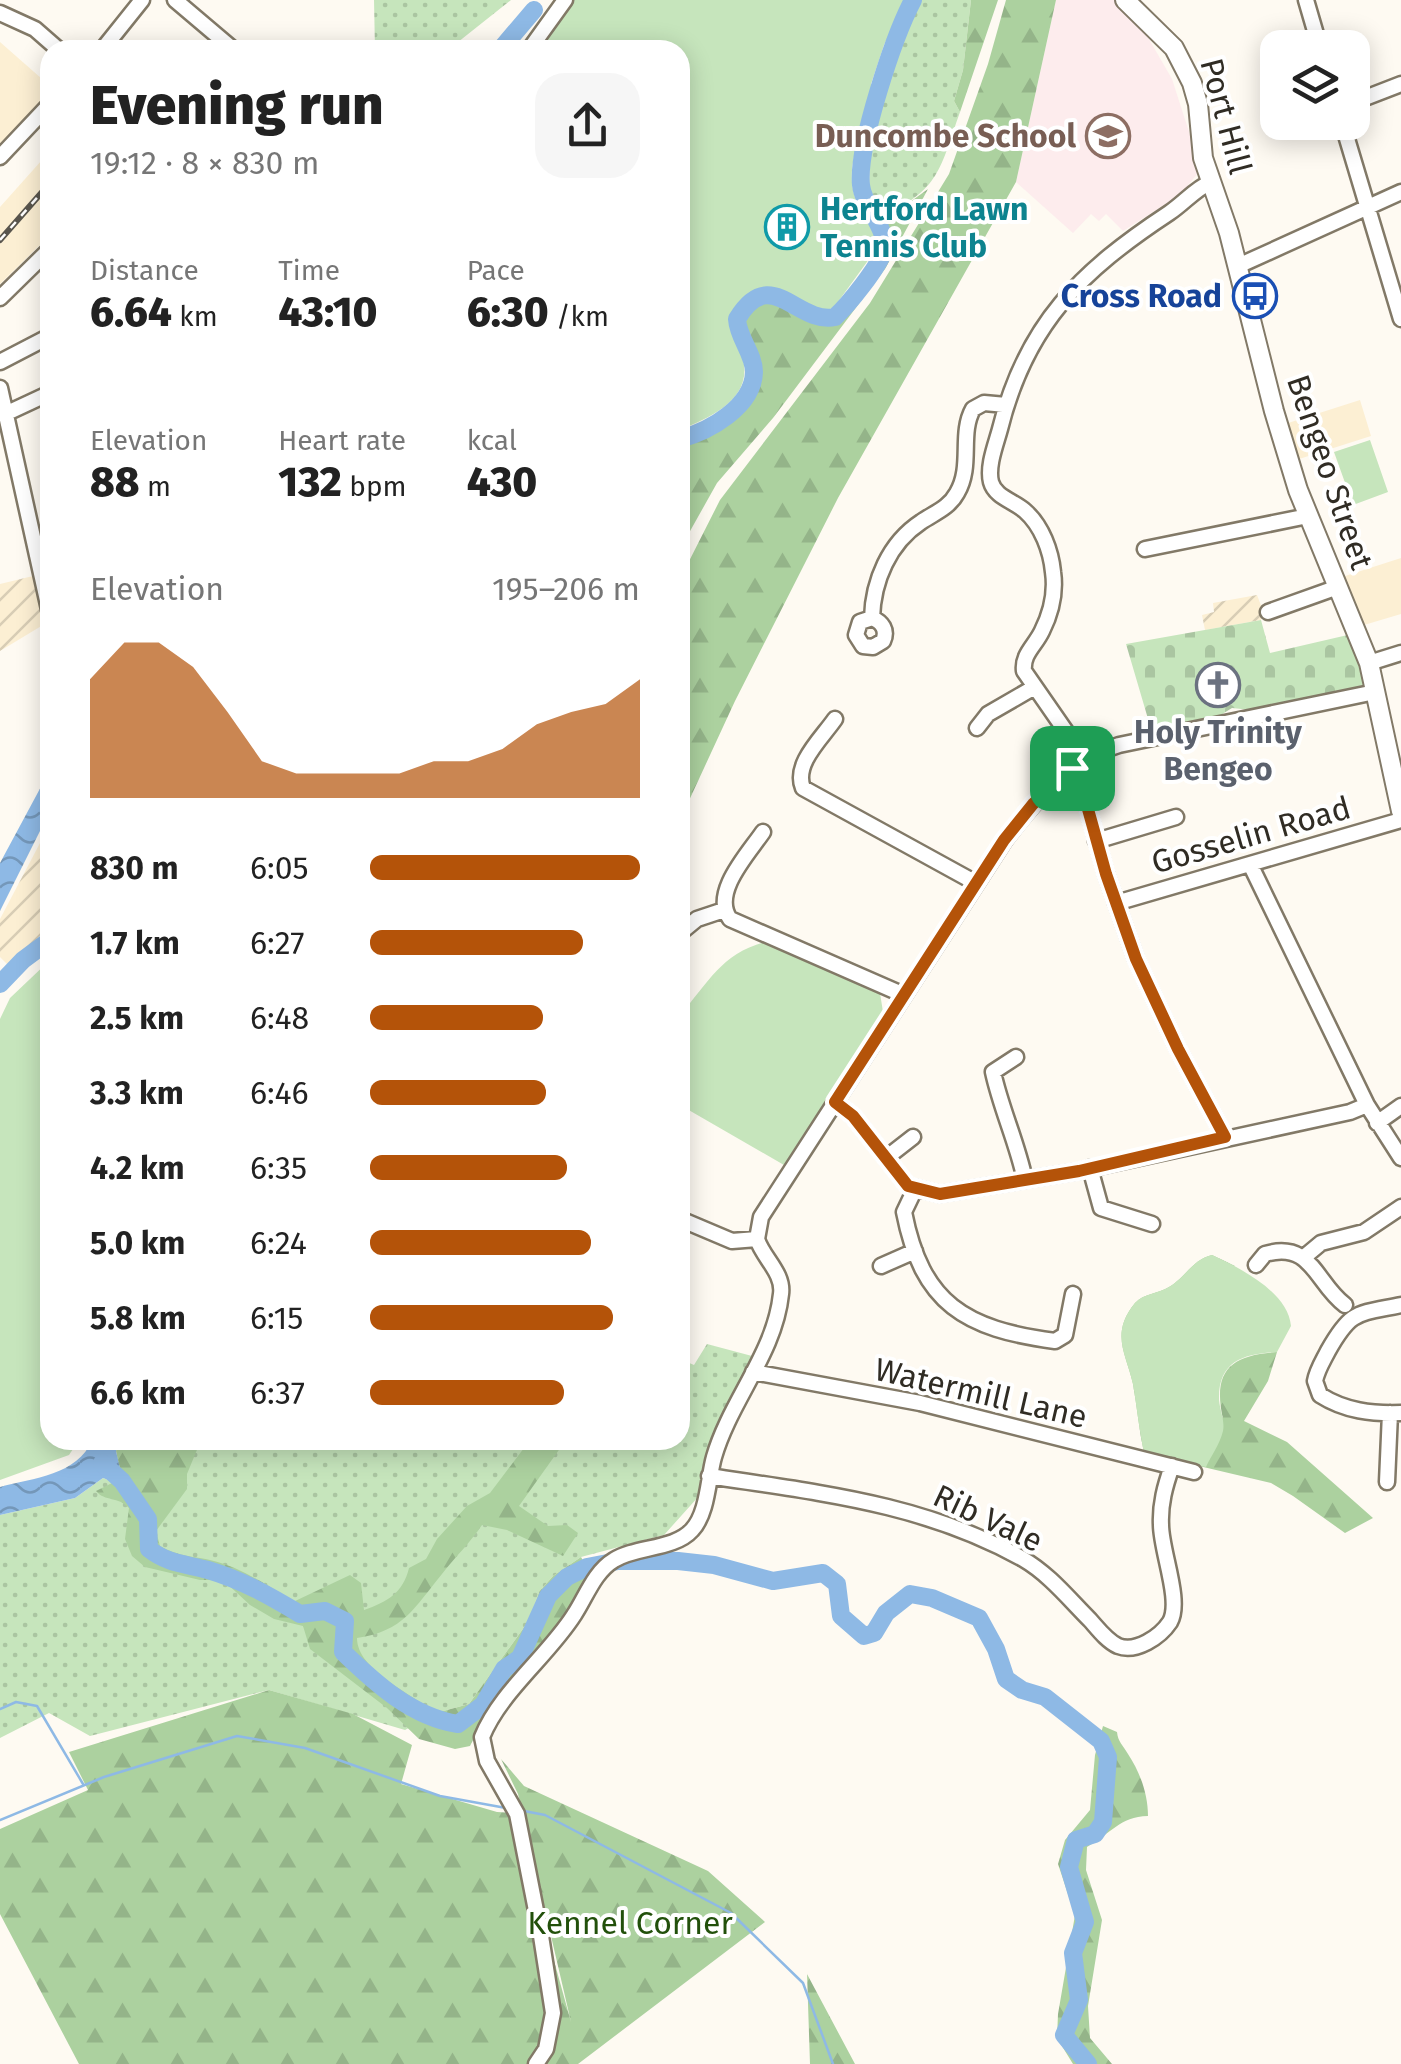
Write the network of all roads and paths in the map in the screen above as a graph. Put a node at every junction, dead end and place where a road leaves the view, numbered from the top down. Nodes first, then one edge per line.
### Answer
1 (142, 0) edge
2 (175, 0) edge
3 (565, 0) edge
4 (1125, 0) edge
5 (1306, 0) edge
6 (0, 13) edge
7 (1315, 30) edge
8 (48, 40) edge
9 (110, 40) edge
10 (222, 40) edge
11 (535, 40) edge
12 (1401, 84) edge
13 (1370, 96) edge
14 (40, 115) edge
15 (1347, 140) edge
16 (0, 157) edge
17 (1211, 182) junction
18 (1401, 192) edge
19 (1367, 208) junction
20 (40, 259) edge
21 (1238, 266) junction
22 (1394, 275) edge
23 (0, 298) edge
24 (1401, 319) edge
25 (40, 341) edge
26 (0, 362) edge
27 (0, 388) edge
28 (40, 398) edge
29 (1006, 406) junction
30 (5, 414) junction
31 (1308, 516) junction
32 (40, 539) edge
33 (33, 541) junction
34 (1145, 550) dead end
35 (40, 571) edge
36 (1338, 587) junction
37 (1268, 612) dead end
38 (872, 618) dead end
39 (1401, 653) edge
40 (1369, 664) junction
41 (1034, 688) junction
42 (1375, 692) junction
43 (835, 719) dead end
44 (977, 728) dead end
45 (1078, 764) junction
46 (1401, 811) edge
47 (1176, 817) dead end
48 (1401, 820) edge
49 (763, 832) dead end
50 (1096, 841) junction
51 (1250, 864) junction
52 (976, 883) junction
53 (1116, 903) junction
54 (724, 910) junction
55 (690, 925) edge
56 (904, 994) junction
57 (1016, 1057) dead end
58 (835, 1102) junction
59 (1367, 1105) junction
60 (1401, 1106) edge
61 (1377, 1123) junction
62 (913, 1137) dead end
63 (1225, 1137) junction
64 (886, 1158) junction
65 (1401, 1158) edge
66 (1090, 1168) junction
67 (1025, 1180) junction
68 (915, 1189) junction
69 (1401, 1206) edge
70 (690, 1222) edge
71 (1152, 1224) dead end
72 (757, 1239) junction
73 (915, 1251) junction
74 (1303, 1258) junction
75 (1256, 1265) dead end
76 (881, 1266) dead end
77 (1074, 1294) dead end
78 (1345, 1305) dead end
79 (1401, 1305) edge
80 (754, 1372) junction
81 (1395, 1413) edge
82 (1172, 1466) junction
83 (1194, 1472) dead end
84 (709, 1476) junction
85 (1388, 1482) dead end
86 (536, 2064) edge

1 - 9 street
2 - 10 street
3 - 11 street
4 - 17 main road, Port Hill
5 - 7 street
6 - 8 street
12 - 13 street
14 - 16 street
15 - 19 street
17 - 21 main road, Port Hill
17 - 29 street
18 - 19 street
19 - 21 street
19 - 22 street
20 - 23 street
21 - 31 main road, Bengeo Street
22 - 24 street
25 - 26 street
27 - 30 street
28 - 30 street
29 - 38 street
29 - 41 street
30 - 33 street
31 - 34 street
31 - 36 main road, Bengeo Street
32 - 33 street
33 - 35 street
36 - 37 street
36 - 40 main road, Bengeo Street
39 - 40 street
40 - 42 main road, Bengeo Street
41 - 44 street
41 - 45 street
42 - 45 street
42 - 46 main road, Bengeo Street
43 - 52 street
45 - 50 street
45 - 52 street
47 - 50 street
48 - 51 street, Gosselin Road
49 - 54 street
50 - 53 street
51 - 53 street, Gosselin Road
51 - 59 street
52 - 56 street
53 - 63 street
54 - 55 street
54 - 56 street
56 - 58 street
57 - 67 street
58 - 64 street
58 - 72 street
59 - 61 street
59 - 63 street
60 - 61 street
61 - 65 street
62 - 64 street
63 - 66 street
64 - 68 street
66 - 67 street
66 - 71 street
67 - 68 street
68 - 73 street
69 - 74 street
70 - 72 street
72 - 80 street
73 - 76 street
73 - 77 street
74 - 75 street
74 - 78 street
79 - 81 street
80 - 82 street, Watermill Lane
80 - 84 street
81 - 85 street
82 - 83 street, Watermill Lane
82 - 84 street, Rib Vale
84 - 86 street

